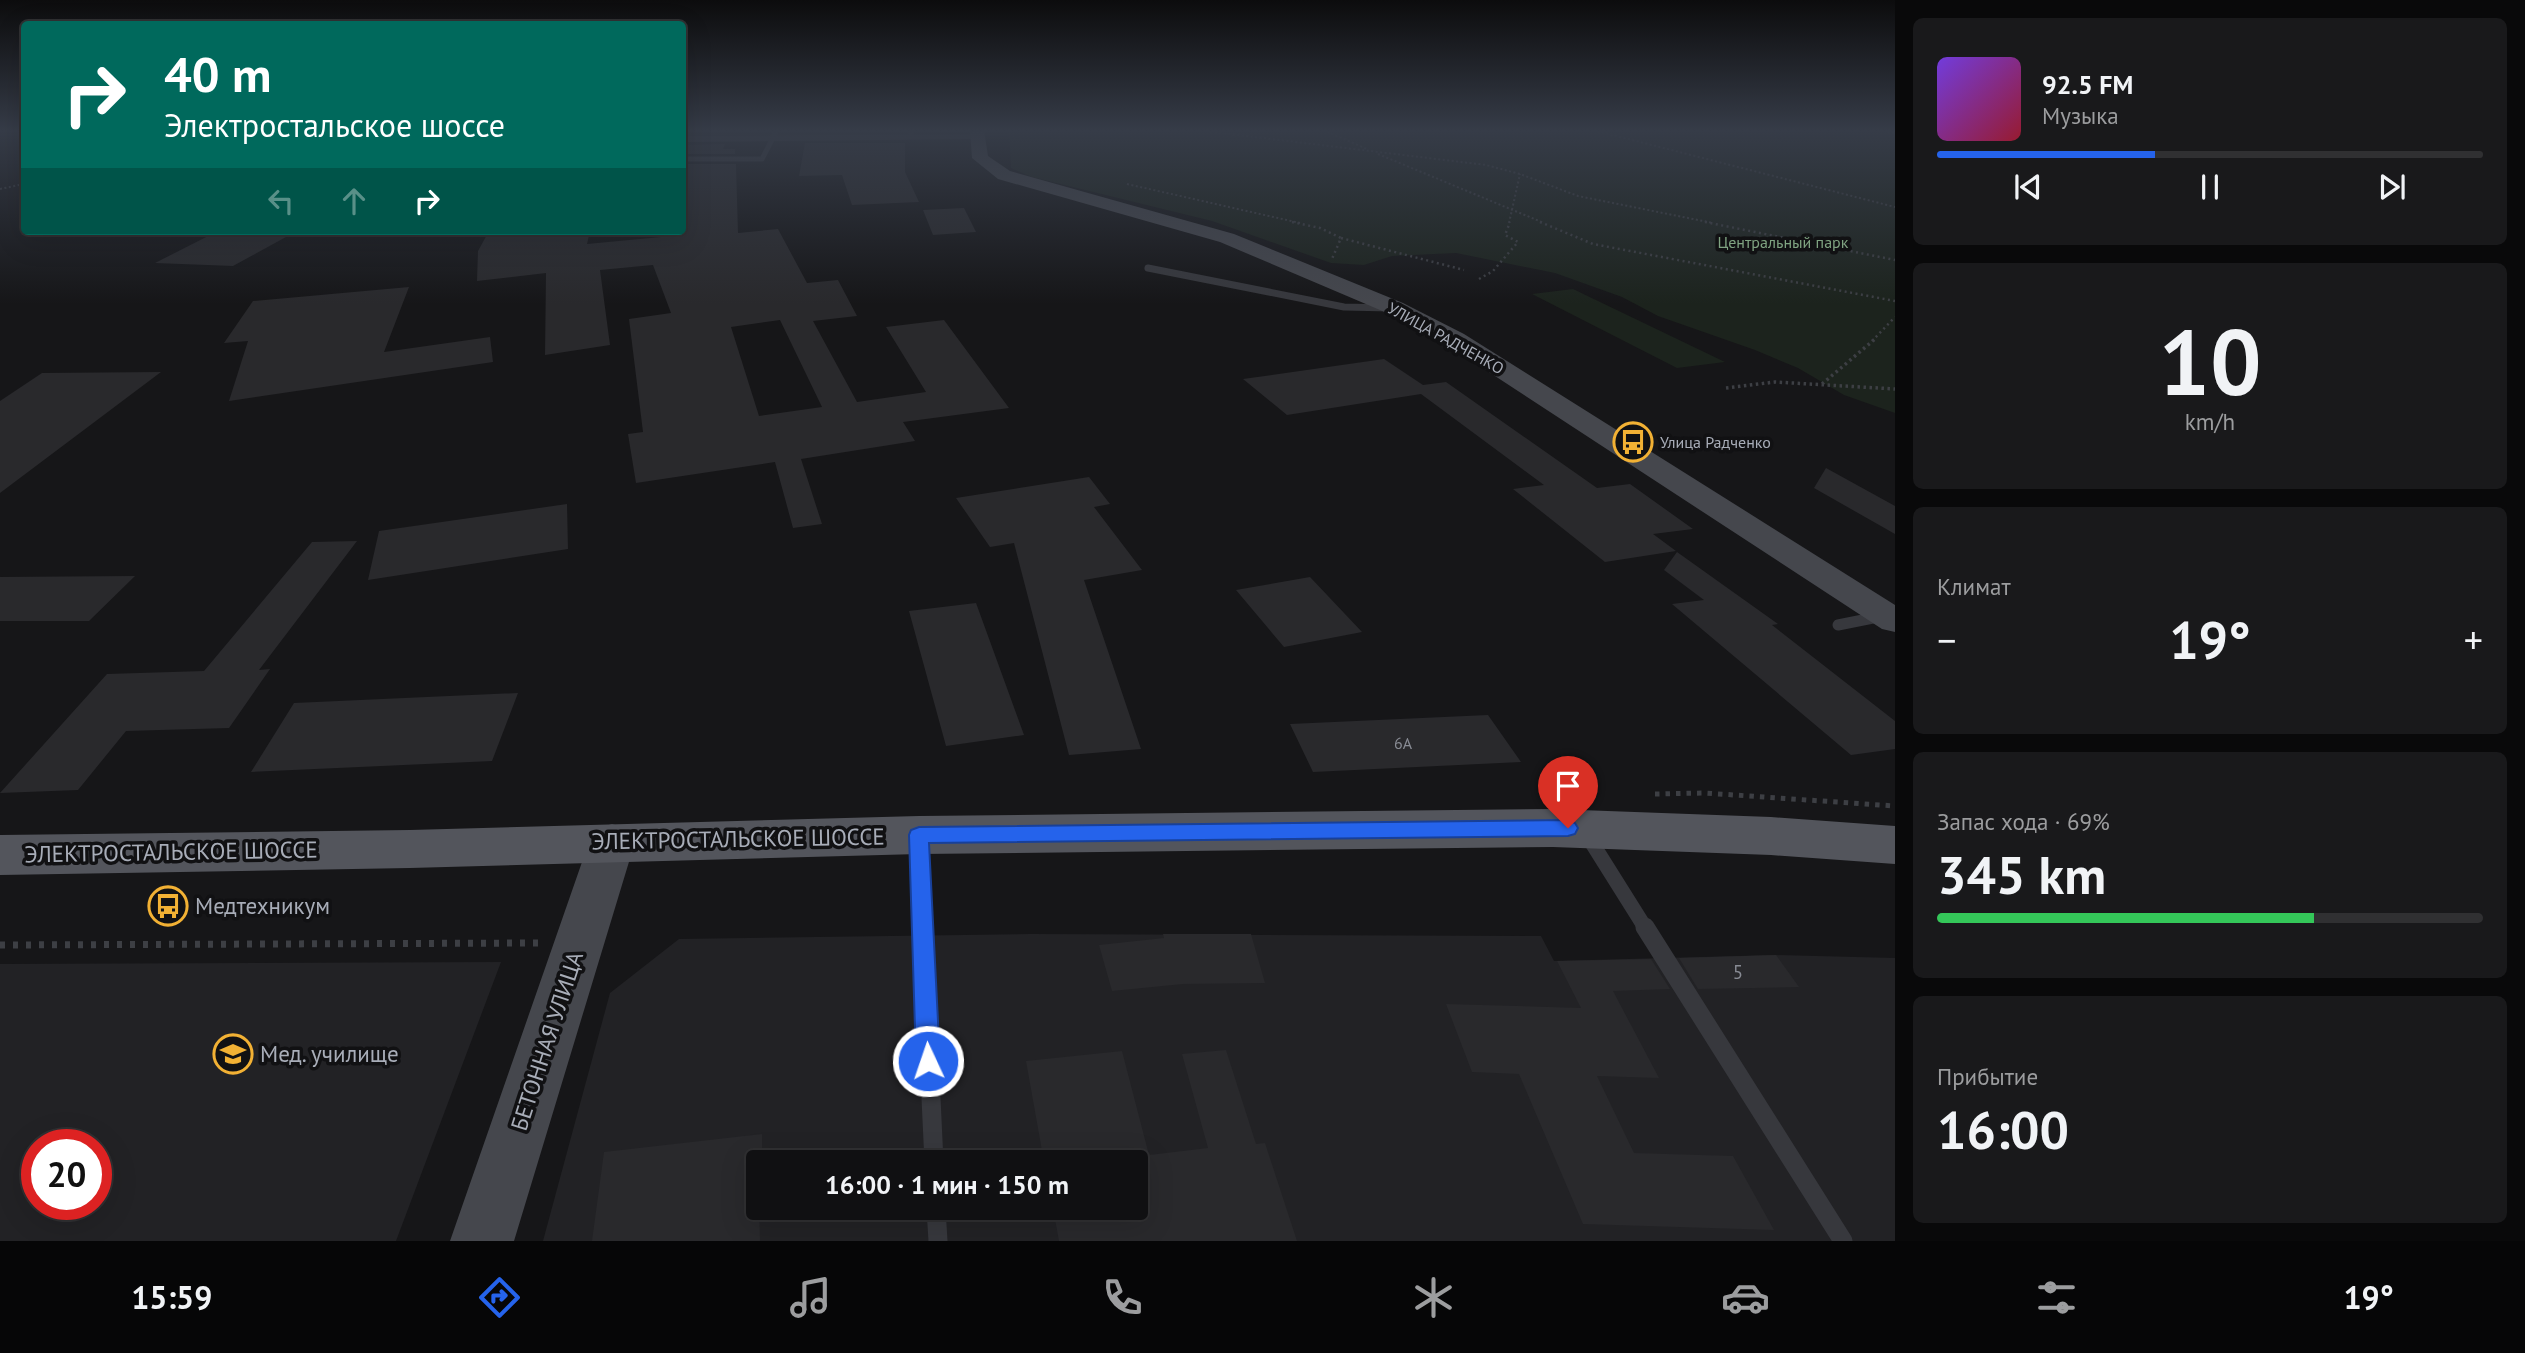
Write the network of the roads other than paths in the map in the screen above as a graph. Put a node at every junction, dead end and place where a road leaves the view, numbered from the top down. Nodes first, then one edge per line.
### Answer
1 (1050, 188) edge
2 (1148, 268) dead end
3 (1395, 308) junction
4 (1891, 618) edge
5 (1838, 625) dead end
6 (1583, 829) junction
7 (919, 835) junction
8 (612, 842) junction
9 (1895, 845) edge
10 (0, 855) edge
11 (933, 1150) edge
12 (937, 1220) edge
13 (482, 1241) edge
14 (938, 1241) edge
15 (1843, 1241) edge

1 - 3 street, УЛИЦА РАДЧЕНКО
2 - 3 lane
3 - 4 street, УЛИЦА РАДЧЕНКО
4 - 5 lane
6 - 7 main road, ЭЛЕКТРОСТАЛЬСКОЕ ШОССЕ
6 - 9 main road, ЭЛЕКТРОСТАЛЬСКОЕ ШОССЕ
6 - 15 lane
7 - 8 main road, ЭЛЕКТРОСТАЛЬСКОЕ ШОССЕ
7 - 11 lane
8 - 10 main road, ЭЛЕКТРОСТАЛЬСКОЕ ШОССЕ
8 - 13 street, БЕТОННАЯ УЛИЦА
12 - 14 lane

